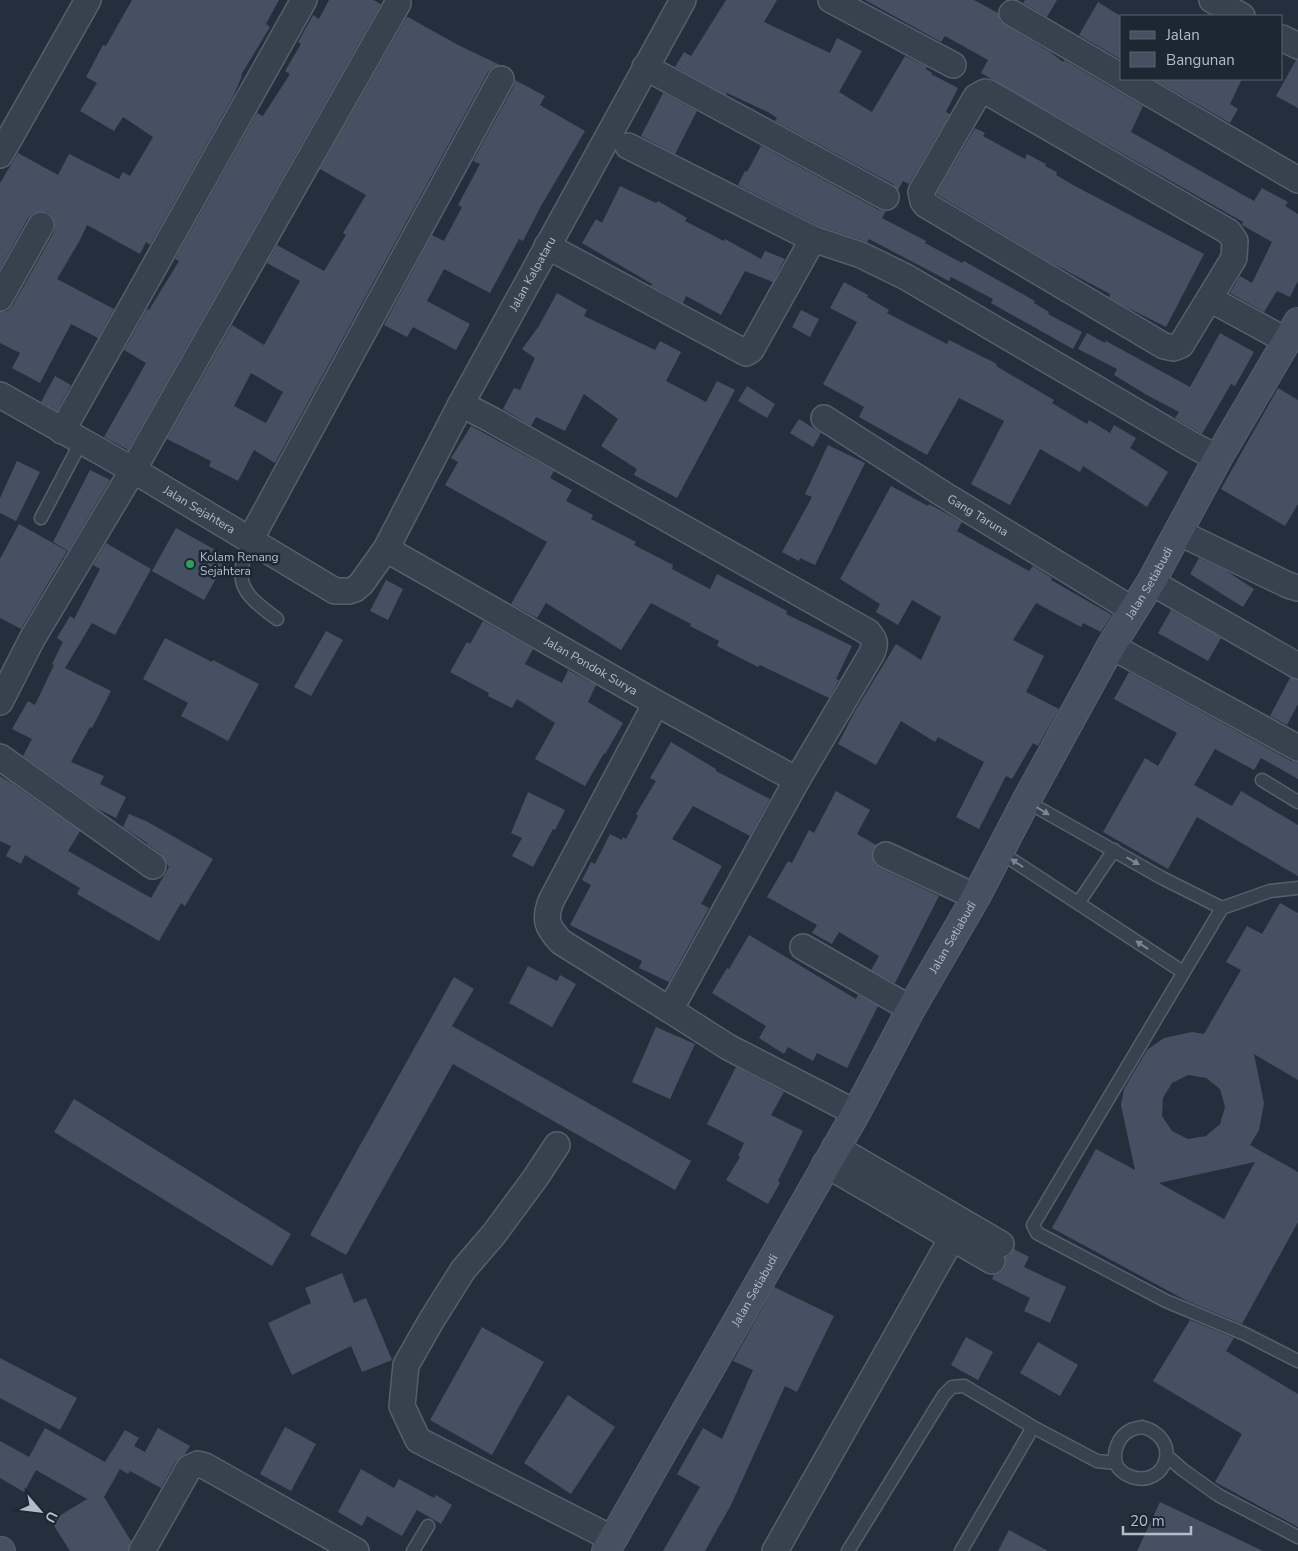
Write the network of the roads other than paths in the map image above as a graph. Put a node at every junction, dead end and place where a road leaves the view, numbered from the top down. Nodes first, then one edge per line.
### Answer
1 (88, 0) edge
2 (304, 0) edge
3 (682, 0) edge
4 (831, 0) edge
5 (1212, 0) edge
6 (398, 3) dead end
7 (1012, 13) dead end
8 (1240, 15) edge
9 (1283, 38) edge
10 (1298, 46) edge
11 (953, 65) dead end
12 (645, 67) junction
13 (1120, 76) edge
14 (501, 79) dead end
15 (1126, 80) edge
16 (628, 146) dead end
17 (0, 155) edge
18 (1298, 180) edge
19 (886, 197) dead end
20 (41, 225) dead end
21 (813, 239) junction
22 (547, 246) junction
23 (0, 298) edge
24 (1210, 299) junction
25 (1292, 332) edge
26 (0, 395) edge
27 (461, 404) junction
28 (824, 418) dead end
29 (71, 436) junction
30 (1218, 458) junction
31 (133, 470) junction
32 (41, 518) dead end
33 (1178, 532) junction
34 (250, 540) junction
35 (386, 549) junction
36 (1150, 582) junction
37 (1298, 588) edge
38 (1133, 610) junction
39 (277, 619) dead end
40 (1111, 646) junction
41 (1298, 666) edge
42 (0, 702) edge
43 (656, 703) junction
44 (1298, 748) edge
45 (0, 757) edge
46 (797, 780) junction
47 (1262, 780) dead end
48 (1026, 801) junction
49 (1298, 802) edge
50 (1114, 850) junction
51 (1000, 852) junction
52 (886, 855) dead end
53 (153, 866) dead end
54 (1298, 888) edge
55 (976, 897) junction
56 (1078, 902) junction
57 (1222, 908) junction
58 (802, 947) dead end
59 (1183, 972) junction
60 (911, 1009) junction
61 (670, 1010) junction
62 (856, 1113) junction
63 (557, 1146) dead end
64 (830, 1156) junction
65 (952, 1238) junction
66 (1298, 1361) edge
67 (1033, 1427) junction
68 (1167, 1456) junction
69 (1116, 1463) junction
70 (428, 1526) dead end
71 (1298, 1537) edge
72 (609, 1545) edge
73 (142, 1551) edge
74 (356, 1551) edge
75 (413, 1551) edge
76 (775, 1551) edge
77 (848, 1551) edge
78 (961, 1551) edge

1 - 17 street
2 - 29 street
3 - 12 street, Jalan Kalpataru
4 - 11 street
5 - 8 street
6 - 31 street
7 - 13 street
9 - 10 street
12 - 19 street
12 - 22 street, Jalan Kalpataru
14 - 34 street
15 - 18 street
16 - 21 street
20 - 23 street
21 - 22 street
21 - 30 street
22 - 27 street, Jalan Kalpataru
24 - 24 street
24 - 25 street
25 - 30 street, Jalan Setiabudi
26 - 29 street, Jalan Sejahtera
27 - 35 street, Jalan Kalpataru
27 - 46 street
28 - 38 street, Gang Taruna
29 - 31 street, Jalan Sejahtera
29 - 32 lane
30 - 33 street, Jalan Setiabudi
31 - 34 street, Jalan Sejahtera
31 - 42 street
33 - 36 street, Jalan Setiabudi
33 - 37 street
34 - 35 street, Jalan Sejahtera
34 - 39 lane
35 - 43 street, Jalan Pondok Surya
36 - 38 street, Jalan Setiabudi
36 - 41 street
38 - 40 street, Jalan Setiabudi
40 - 44 street
40 - 48 street, Jalan Setiabudi
43 - 46 street, Jalan Pondok Surya
43 - 61 street
45 - 53 street
46 - 61 street
47 - 49 lane
48 -> 50 lane
48 - 51 street, Jalan Setiabudi
50 - 56 lane
50 -> 57 lane
51 - 55 street, Jalan Setiabudi
56 -> 51 lane
52 - 55 street
54 - 57 lane
55 - 60 street, Jalan Setiabudi
59 -> 56 lane
57 - 59 lane
58 - 60 street
59 - 66 lane
60 - 62 street, Jalan Setiabudi
61 - 62 street
62 - 64 street, Jalan Setiabudi
63 - 72 street
64 - 65 street
64 - 65 street
64 - 72 street, Jalan Setiabudi
65 - 76 street
67 - 69 lane
67 - 77 lane
67 - 78 lane
68 - 69 lane
68 - 69 lane
68 - 71 lane
70 - 75 lane
73 - 74 street

